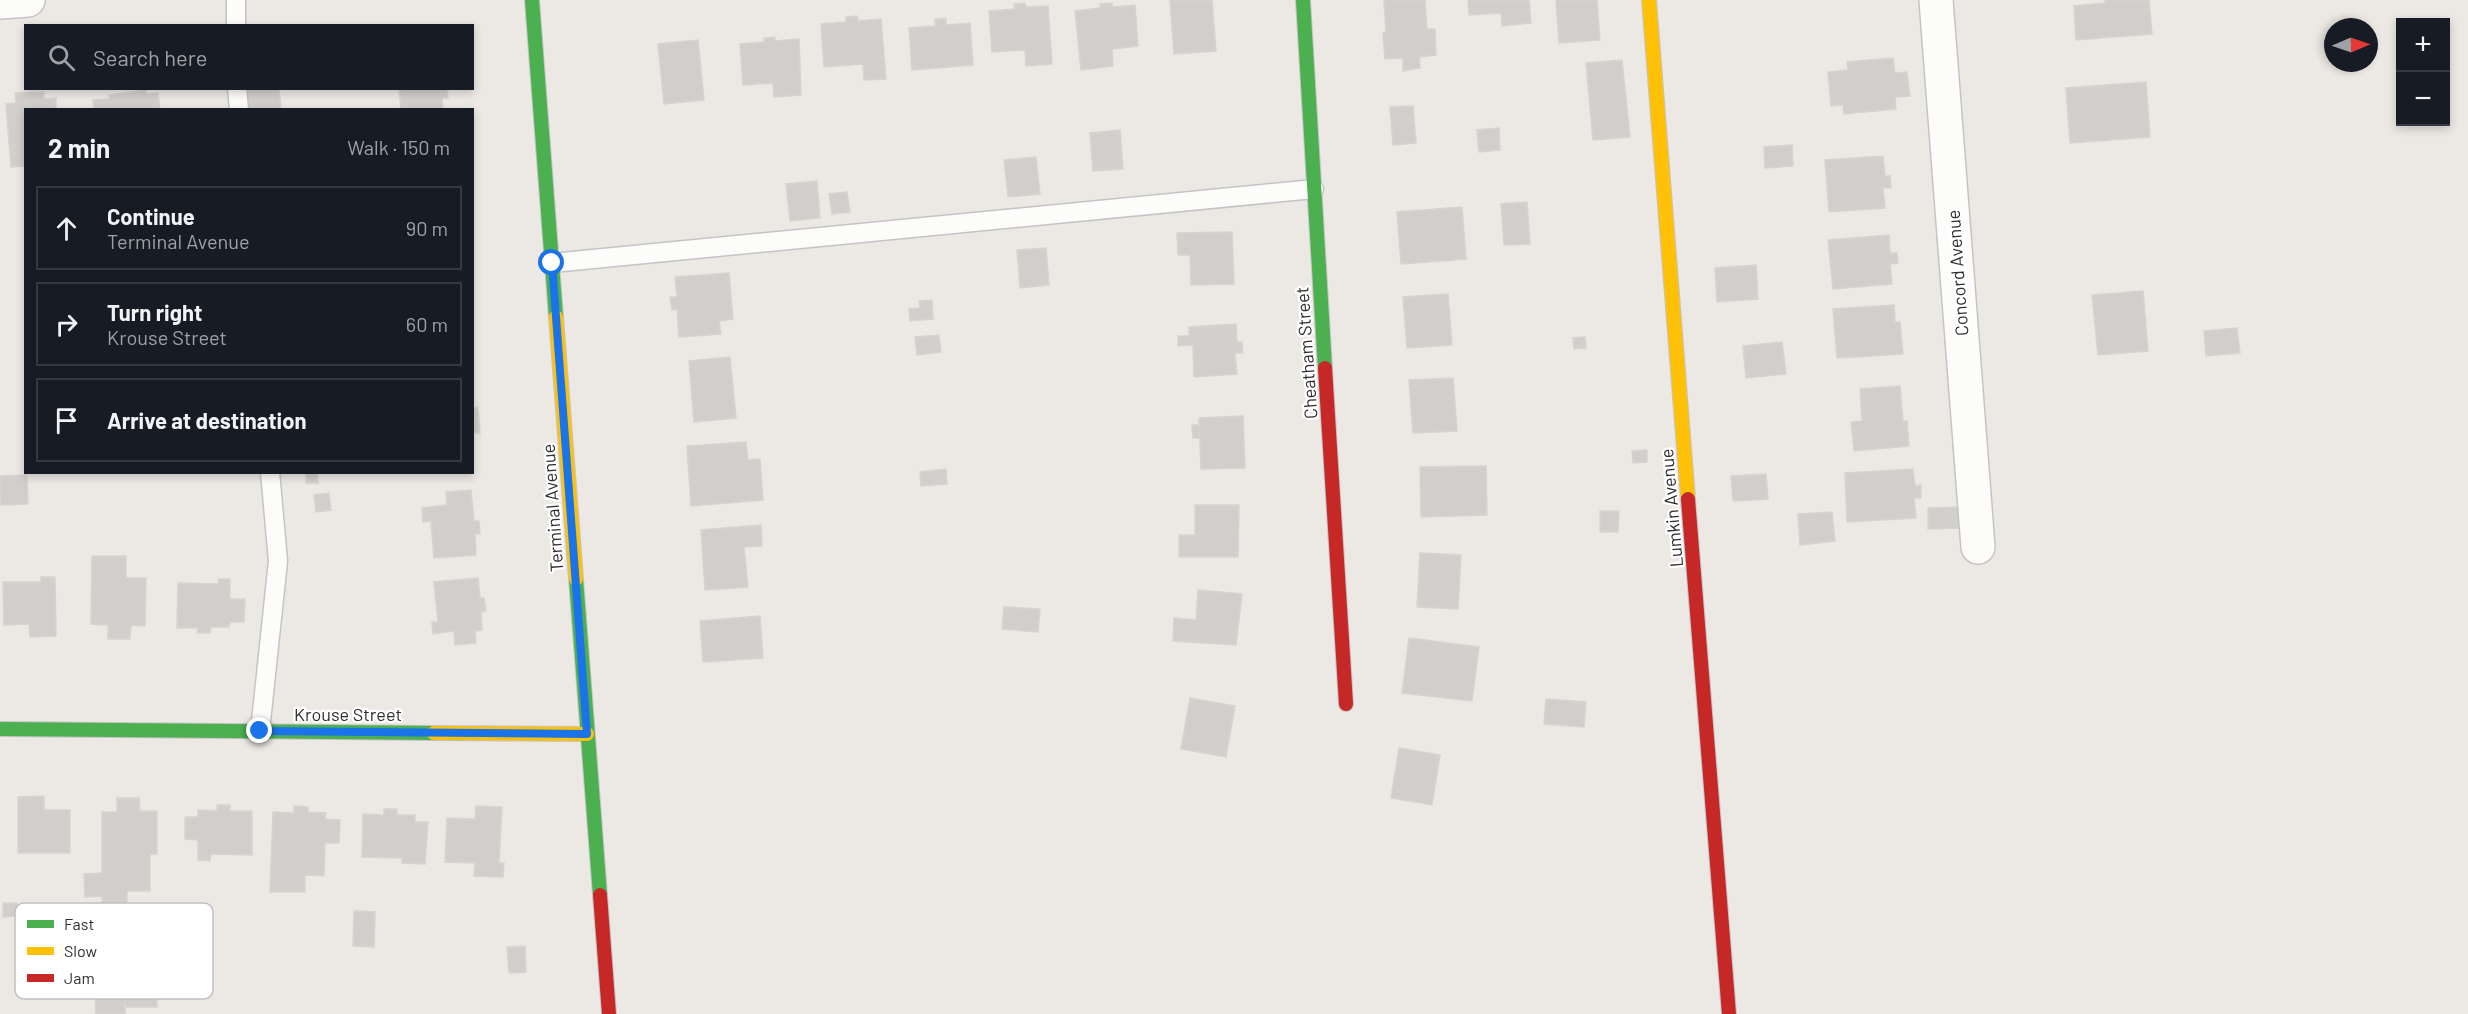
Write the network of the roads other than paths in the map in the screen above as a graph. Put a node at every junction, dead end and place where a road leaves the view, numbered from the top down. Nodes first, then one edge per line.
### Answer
1 (28, 0) edge
2 (236, 0) edge
3 (532, 0) edge
4 (1303, 0) edge
5 (1649, 0) edge
6 (1936, 0) edge
7 (0, 2) edge
8 (236, 24) edge
9 (237, 90) edge
10 (239, 108) edge
11 (1314, 189) junction
12 (552, 263) junction
13 (270, 474) edge
14 (1978, 547) dead end
15 (1346, 704) dead end
16 (0, 729) edge
17 (260, 731) junction
18 (587, 734) junction
19 (609, 1014) edge
20 (1729, 1014) edge

1 - 7 street
2 - 8 lane
3 - 12 street, Terminal Avenue
4 - 11 street, Cheatham Street
5 - 20 street, Lumkin Avenue
6 - 14 street, Concord Avenue
9 - 10 lane
11 - 12 lane
11 - 15 street, Cheatham Street
12 - 18 street, Terminal Avenue
13 - 17 lane
16 - 17 street, Krouse Street
17 - 18 street, Krouse Street
18 - 19 street, Terminal Avenue

